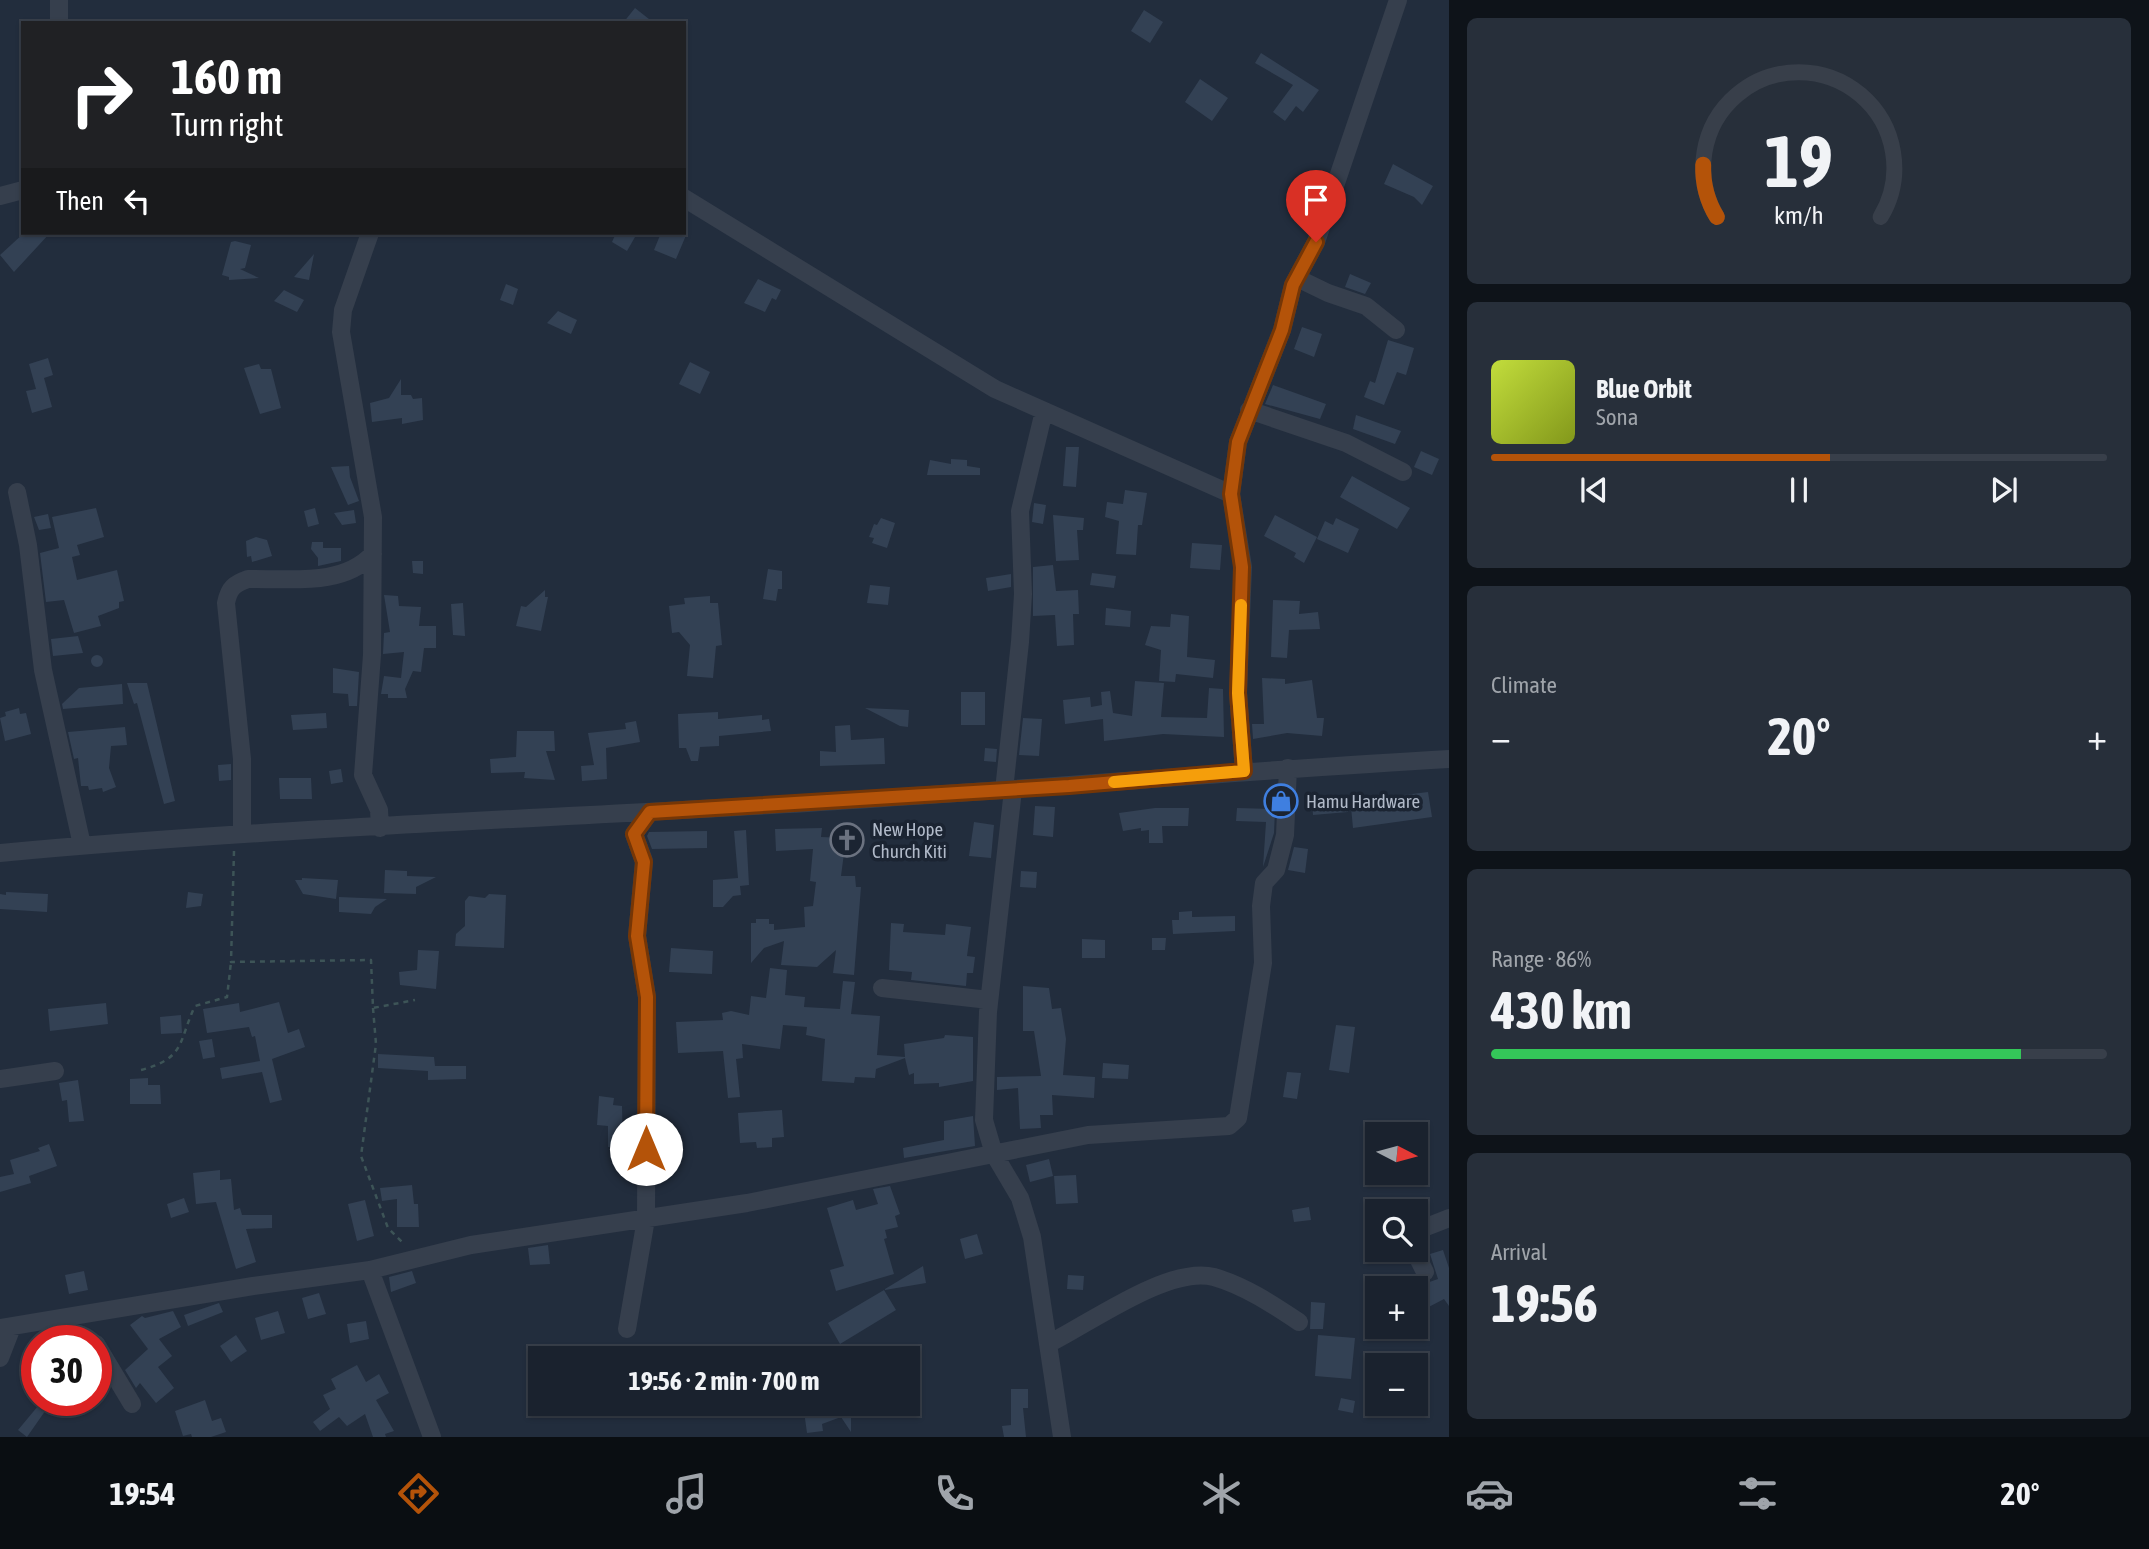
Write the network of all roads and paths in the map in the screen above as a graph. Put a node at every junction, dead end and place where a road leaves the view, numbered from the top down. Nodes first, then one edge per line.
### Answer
1 (59, 0) edge
2 (1398, 0) edge
3 (59, 21) edge
4 (21, 191) edge
5 (0, 196) edge
6 (686, 199) edge
7 (369, 235) edge
8 (1297, 278) junction
9 (1396, 330) dead end
10 (1250, 410) junction
11 (1044, 411) junction
12 (1403, 472) dead end
13 (17, 492) dead end
14 (1231, 494) junction
15 (373, 554) junction
16 (1449, 759) edge
17 (1288, 768) junction
18 (1244, 771) junction
19 (1009, 790) junction
20 (650, 812) junction
21 (380, 828) junction
22 (238, 833) junction
23 (82, 845) junction
24 (0, 853) edge
25 (231, 962) junction
26 (882, 988) dead end
27 (415, 1000) dead end
28 (989, 1000) junction
29 (373, 1008) junction
30 (141, 1070) dead end
31 (55, 1071) dead end
32 (0, 1079) edge
33 (994, 1154) junction
34 (1449, 1218) edge
35 (646, 1219) junction
36 (1428, 1226) edge
37 (416, 1258) junction
38 (1419, 1262) edge
39 (370, 1270) junction
40 (1424, 1272) dead end
41 (80, 1317) junction
42 (1299, 1322) dead end
43 (85, 1325) edge
44 (6, 1328) edge
45 (627, 1329) dead end
46 (1048, 1344) junction
47 (0, 1358) edge
48 (112, 1370) edge
49 (132, 1404) dead end
50 (432, 1437) edge
51 (1062, 1437) edge

1 - 3 street
2 - 8 street
4 - 5 street
6 - 11 street
7 - 15 street
8 - 9 street
8 - 10 street
10 - 12 street
10 - 14 street
11 - 14 street
11 - 19 street
13 - 23 street
14 - 18 street
15 - 21 street
15 - 22 street
16 - 17 street
17 - 18 street
17 - 33 street
18 - 19 street
19 - 20 street
19 - 28 street
20 - 21 street
20 - 35 street
21 - 22 street
22 - 23 street
22 - 25 path
23 - 24 street
25 - 29 path
25 - 30 path
26 - 28 street
27 - 29 path
28 - 33 street
29 - 37 path
31 - 32 street
33 - 35 street
33 - 46 street
34 - 36 street
35 - 37 street
35 - 45 street
37 - 39 street
38 - 40 street
39 - 41 street
39 - 50 street
41 - 43 street
41 - 44 street
42 - 46 street
44 - 47 street
46 - 51 street
48 - 49 street

